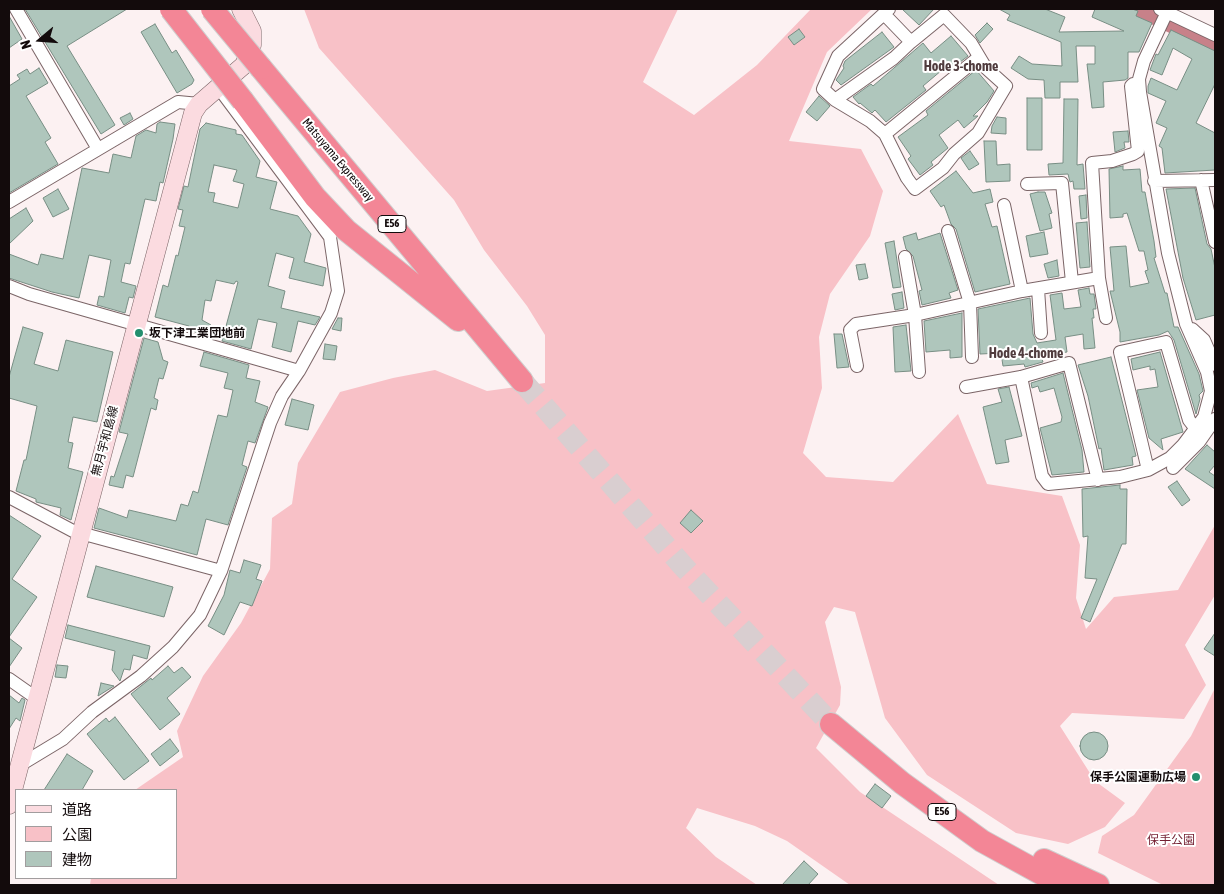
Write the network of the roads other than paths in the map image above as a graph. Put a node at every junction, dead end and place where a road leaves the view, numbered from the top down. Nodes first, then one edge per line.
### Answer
1 (16, 9) edge
2 (158, 9) edge
3 (171, 9) edge
4 (212, 9) edge
5 (230, 9) edge
6 (241, 9) edge
7 (886, 11) edge
8 (1163, 15) edge
9 (1215, 36) edge
10 (910, 42) junction
11 (978, 58) junction
12 (265, 62) junction
13 (1139, 79) junction
14 (218, 88) junction
15 (835, 100) junction
16 (199, 104) junction
17 (884, 134) junction
18 (98, 149) junction
19 (1201, 180) junction
20 (1215, 180) edge
21 (1154, 181) junction
22 (1027, 184) dead end
23 (9, 202) edge
24 (1004, 205) dead end
25 (948, 231) dead end
26 (1215, 242) edge
27 (905, 257) dead end
28 (1099, 278) junction
29 (1072, 282) junction
30 (9, 286) edge
31 (1038, 289) junction
32 (1022, 290) junction
33 (970, 303) junction
34 (915, 315) junction
35 (1106, 318) dead end
36 (135, 324) junction
37 (1186, 324) junction
38 (1041, 332) dead end
39 (1212, 347) edge
40 (972, 357) dead end
41 (506, 361) junction
42 (1215, 364) edge
43 (857, 366) dead end
44 (299, 371) junction
45 (919, 372) dead end
46 (1021, 377) junction
47 (522, 380) tunnel mouth
48 (966, 387) dead end
49 (1215, 419) edge
50 (1196, 429) junction
51 (1173, 468) dead end
52 (1148, 470) junction
53 (1098, 480) junction
54 (9, 497) edge
55 (81, 534) junction
56 (221, 571) junction
57 (9, 680) edge
58 (36, 698) junction
59 (832, 724) tunnel mouth
60 (20, 765) junction
61 (902, 783) junction
62 (9, 805) edge
63 (1062, 885) edge
64 (1098, 885) edge

1 - 18 street
2 - 14 main road
3 - 41 highway, bridge
4 - 12 highway, bridge
5 - 12 highway
6 - 14 main road, 無月宇和島線
7 - 10 street
7 - 15 street
8 - 9 street
8 - 13 street
10 - 11 street
10 - 15 street
11 - 17 street
11 - 17 street
12 - 41 highway
13 - 21 street
13 - 28 street
14 - 16 main road, 無月宇和島線
14 - 44 street
15 - 17 street
16 - 18 street
16 - 36 main road, 無月宇和島線
18 - 23 street
19 - 20 street
19 - 21 street
19 - 26 street
21 - 37 street
22 - 29 street
24 - 32 street
25 - 33 street
27 - 34 street
28 - 29 street
28 - 35 street
29 - 31 street
30 - 36 street
31 - 32 street
31 - 38 street
32 - 33 street
33 - 34 street
33 - 40 street
34 - 43 street
34 - 45 street
36 - 44 street
36 - 55 main road, 無月宇和島線
37 - 39 street
37 - 50 street
39 - 42 street
41 - 47 highway
44 - 56 street
46 - 48 street
46 - 53 street
46 - 53 street
49 - 51 street
50 - 52 street
50 - 52 street
52 - 53 street
54 - 55 street
55 - 56 street
55 - 58 main road, 無月宇和島線
56 - 60 street
57 - 58 street
58 - 60 main road, 無月宇和島線
59 - 61 highway, E56
60 - 62 main road, 無月宇和島線
61 - 63 highway, E56
61 - 64 highway

